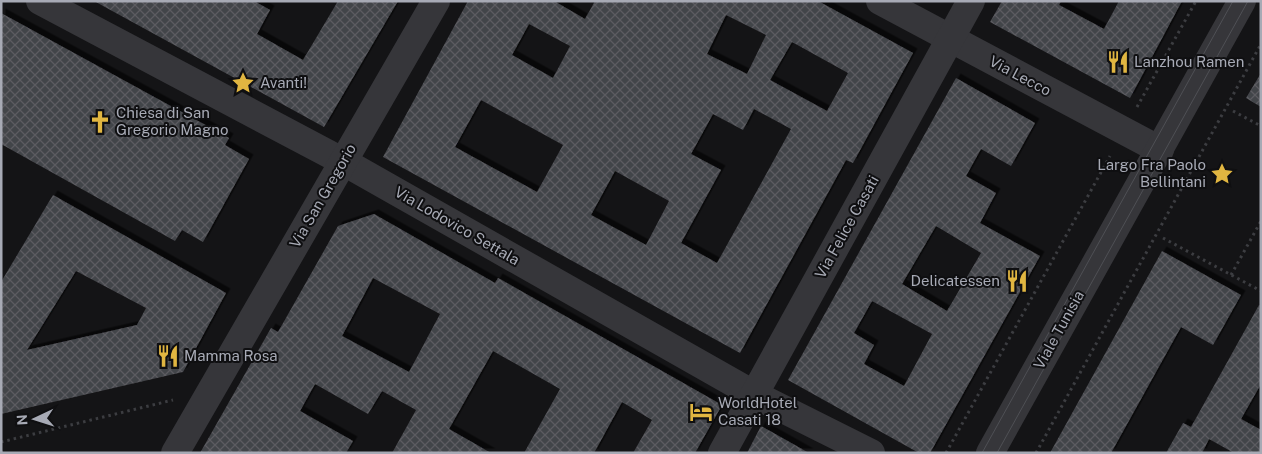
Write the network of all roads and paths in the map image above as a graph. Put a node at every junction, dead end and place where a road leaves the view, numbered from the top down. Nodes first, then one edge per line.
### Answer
1 (40, 1) edge
2 (436, 1) edge
3 (880, 1) edge
4 (971, 1) edge
5 (1196, 1) edge
6 (1242, 1) edge
7 (950, 40) junction
8 (1261, 44) edge
9 (1135, 110) dead end
10 (1233, 111) dead end
11 (1261, 126) edge
12 (1160, 150) junction
13 (1112, 151) dead end
14 (344, 162) junction
15 (1261, 221) edge
16 (1163, 238) dead end
17 (1232, 275) junction
18 (1261, 291) edge
19 (755, 395) junction
20 (176, 399) dead end
21 (1, 442) edge
22 (175, 453) edge
23 (722, 453) edge
24 (871, 453) edge
25 (946, 453) edge
26 (990, 453) edge
27 (1036, 453) edge

1 - 14 street, Via Lodovico Settala
2 - 14 street, Via San Gregorio
3 - 7 street, Via Lecco
4 - 7 street, Via Felice Casati
5 - 9 path
6 - 12 street
7 - 12 street, Via Lecco
7 - 19 street, Via Felice Casati
8 - 27 path
10 - 11 path
12 - 26 street, Viale Tunisia
13 - 25 path
14 - 19 street, Via Lodovico Settala
14 - 22 street, Via San Gregorio
15 - 17 path
16 - 17 path
17 - 18 path
19 - 23 street, Via Felice Casati
19 - 24 street, Via Lodovico Settala
20 - 21 path

